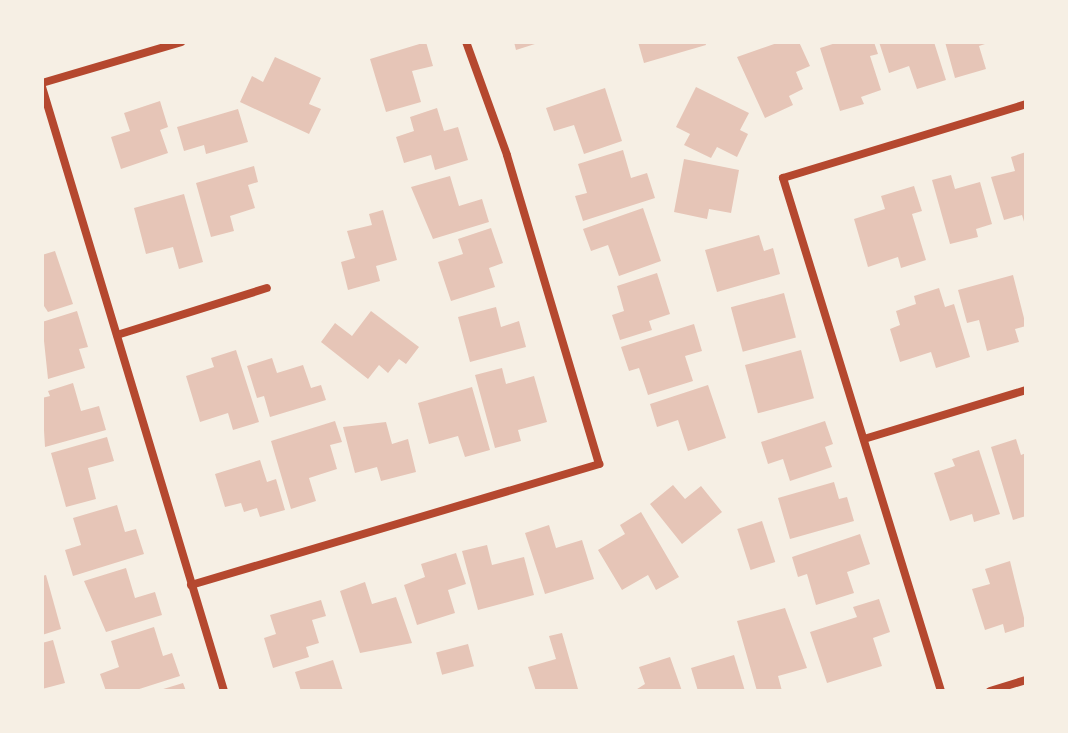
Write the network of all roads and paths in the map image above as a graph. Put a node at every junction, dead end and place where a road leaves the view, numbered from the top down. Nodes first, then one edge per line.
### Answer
1 (181, 42) edge
2 (466, 42) edge
3 (42, 85) edge
4 (1026, 104) edge
5 (267, 288) dead end
6 (117, 335) junction
7 (1026, 390) edge
8 (864, 439) junction
9 (191, 585) junction
10 (1026, 680) edge
11 (224, 691) edge
12 (941, 691) edge
13 (990, 691) edge

1 - 3 street
2 - 9 street
3 - 6 street
4 - 8 street
5 - 6 street
6 - 9 street
7 - 8 street
8 - 12 street
9 - 11 street
10 - 13 street

